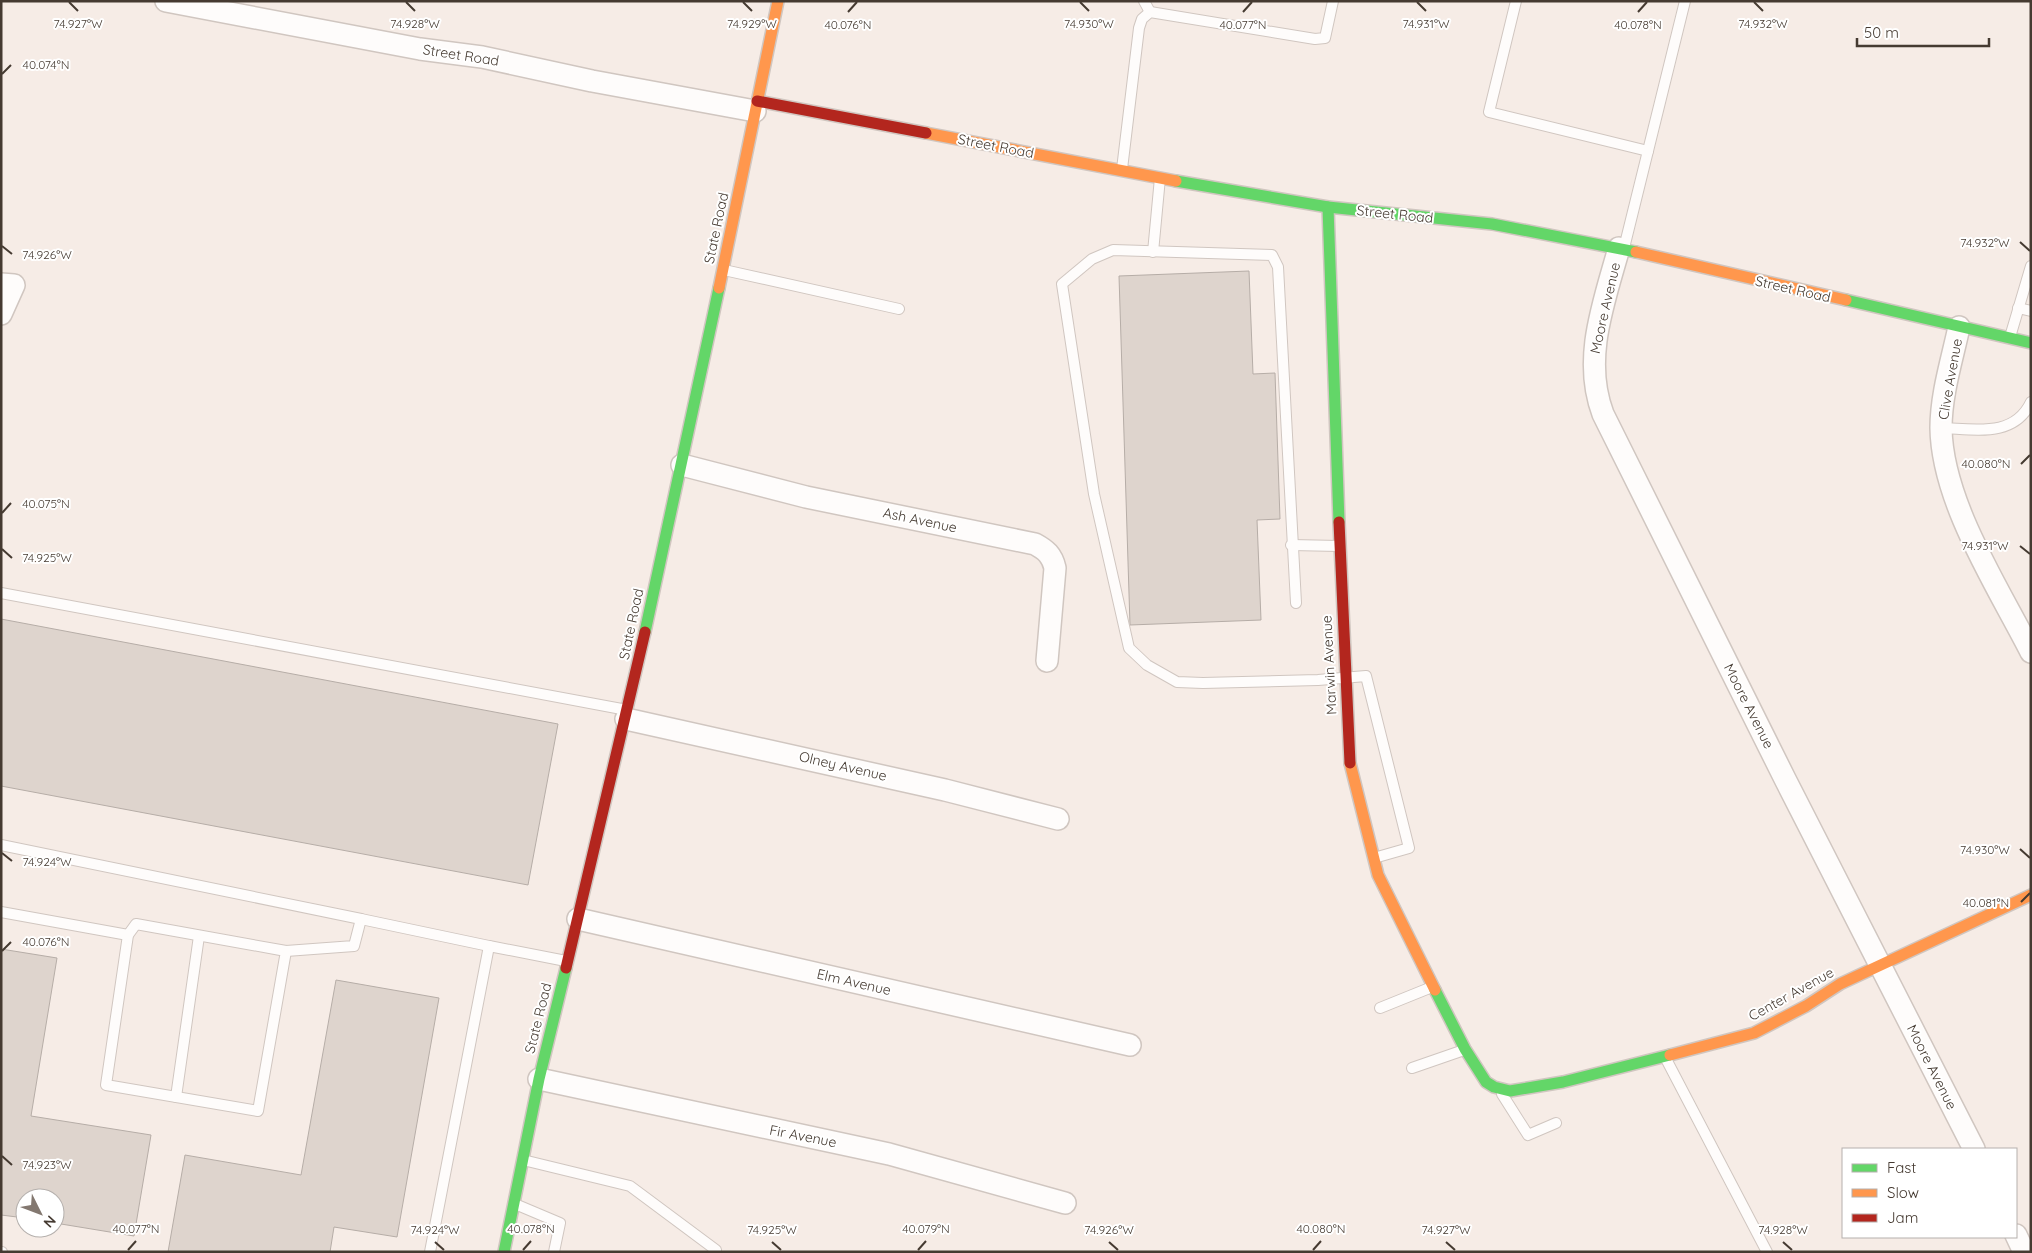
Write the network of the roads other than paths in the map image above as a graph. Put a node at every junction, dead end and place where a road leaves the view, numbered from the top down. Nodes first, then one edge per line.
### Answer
1 (166, 1) edge
2 (778, 1) edge
3 (1144, 1) edge
4 (1333, 1) edge
5 (1516, 1) edge
6 (1685, 1) edge
7 (1150, 12) junction
8 (756, 106) junction
9 (1648, 151) junction
10 (1122, 170) junction
11 (1160, 177) junction
12 (1328, 207) junction
13 (1621, 249) junction
14 (1153, 252) junction
15 (2031, 266) edge
16 (723, 270) junction
17 (1, 284) edge
18 (2018, 308) junction
19 (899, 309) dead end
20 (2031, 311) edge
21 (1, 314) edge
22 (1959, 327) junction
23 (2010, 338) junction
24 (2031, 343) edge
25 (2031, 402) edge
26 (1941, 428) junction
27 (682, 465) junction
28 (1292, 545) junction
29 (1340, 546) junction
30 (1, 593) edge
31 (1296, 603) dead end
32 (2031, 652) edge
33 (1048, 661) dead end
34 (1347, 679) junction
35 (627, 714) junction
36 (1058, 819) dead end
37 (1, 845) edge
38 (1373, 859) junction
39 (2031, 895) edge
40 (1, 912) edge
41 (360, 919) junction
42 (578, 919) junction
43 (128, 935) junction
44 (199, 936) junction
45 (489, 946) junction
46 (286, 951) junction
47 (568, 962) junction
48 (1881, 966) junction
49 (1433, 987) junction
50 (1380, 1008) dead end
51 (1130, 1045) dead end
52 (1465, 1050) junction
53 (1664, 1056) junction
54 (1412, 1068) dead end
55 (539, 1079) junction
56 (1496, 1088) junction
57 (176, 1097) junction
58 (1556, 1123) dead end
59 (1973, 1148) edge
60 (522, 1160) junction
61 (514, 1203) junction
62 (1065, 1203) dead end
63 (2017, 1237) edge
64 (716, 1250) dead end
65 (430, 1252) edge
66 (504, 1252) edge
67 (554, 1252) edge
68 (1767, 1252) edge
69 (2024, 1252) edge

1 - 8 street, Street Road
2 - 8 main road, State Road
3 - 7 lane
4 - 7 lane
5 - 9 lane
6 - 9 lane
7 - 10 lane
8 - 10 main road, Street Road
8 - 16 main road, State Road
9 - 13 lane
10 - 11 main road, Street Road
11 - 12 main road, Street Road
11 - 14 lane
12 - 13 main road, Street Road
12 - 29 main road, Marwin Avenue
13 - 22 main road, Street Road
13 - 48 street, Moore Avenue
14 - 28 lane
14 - 34 lane
15 - 18 lane
16 - 19 lane
16 - 27 main road, State Road
17 - 21 street
18 - 20 lane
18 - 23 lane
22 - 23 main road, Street Road
22 - 26 street, Clive Avenue
23 - 24 main road, Street Road
25 - 26 lane
26 - 32 street, Clive Avenue
27 - 33 street, Ash Avenue
27 - 35 main road, State Road
28 - 29 lane
28 - 31 lane
29 - 34 main road, Marwin Avenue
30 - 35 lane
34 - 38 main road, Marwin Avenue
34 - 38 lane
35 - 36 street, Olney Avenue
35 - 42 main road, State Road
37 - 41 lane
38 - 49 main road, Marwin Avenue
39 - 48 main road, Center Avenue
40 - 43 lane
41 - 45 lane
41 - 46 lane
42 - 47 main road, State Road
42 - 51 street, Elm Avenue
43 - 44 lane
43 - 57 lane
44 - 46 lane
44 - 57 lane
45 - 47 lane
45 - 65 lane
46 - 57 lane
47 - 55 main road, State Road
48 - 53 main road, Center Avenue
48 - 59 street, Moore Avenue
49 - 50 lane
49 - 52 main road, Marwin Avenue
52 - 54 lane
52 - 56 main road, Marwin Avenue
53 - 56 main road, Center Avenue
53 - 68 lane
55 - 60 main road, State Road
55 - 62 street, Fir Avenue
56 - 58 lane
60 - 61 main road, State Road
60 - 64 lane
61 - 66 main road, State Road
61 - 67 lane
63 - 69 street

